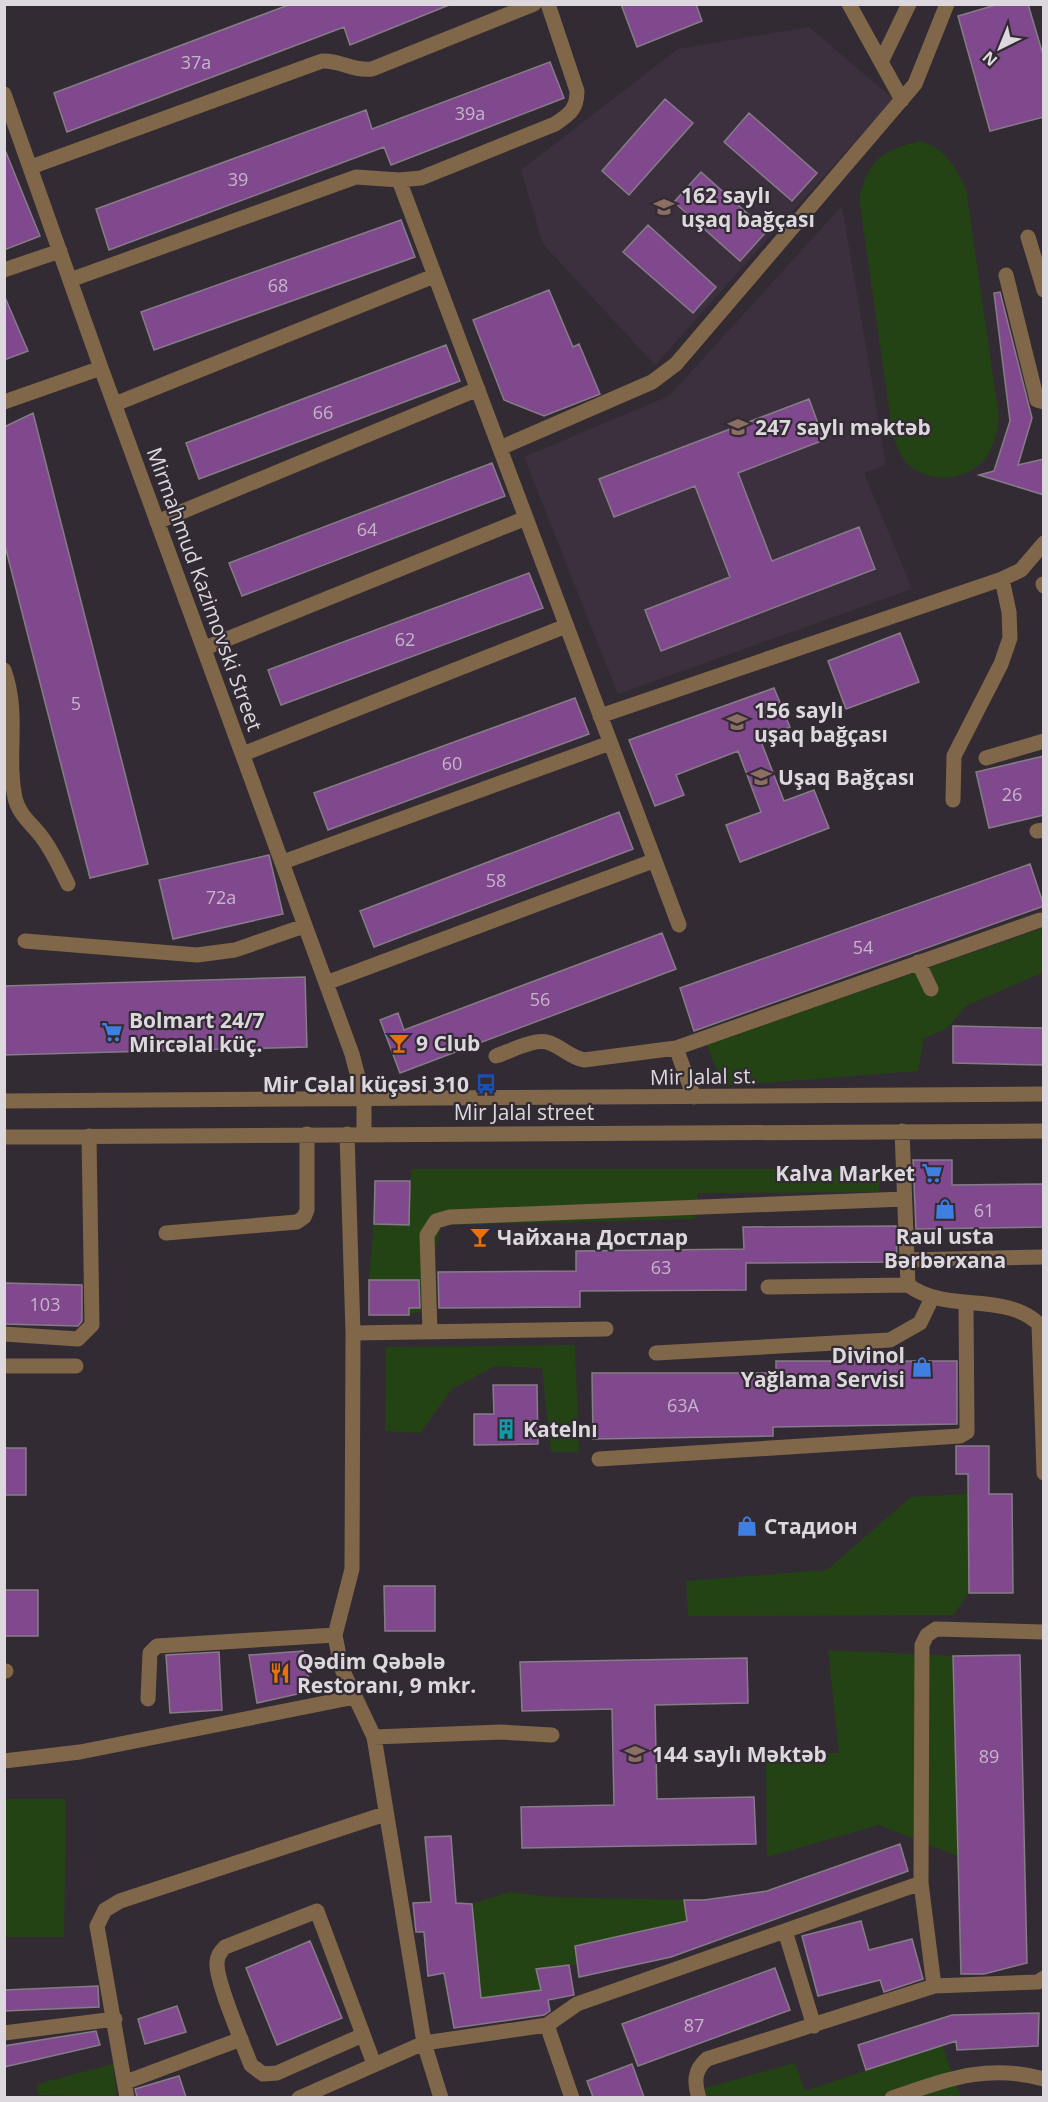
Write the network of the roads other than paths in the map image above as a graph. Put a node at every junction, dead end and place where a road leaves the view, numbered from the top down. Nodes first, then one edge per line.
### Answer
1 (534, 4) edge
2 (548, 4) edge
3 (849, 4) edge
4 (909, 4) edge
5 (947, 4) edge
6 (881, 62) junction
7 (4, 94) edge
8 (902, 100) junction
9 (31, 167) junction
10 (399, 180) junction
11 (1028, 237) dead end
12 (60, 251) junction
13 (4, 270) edge
14 (1006, 275) dead end
15 (434, 276) junction
16 (70, 280) junction
17 (1044, 290) edge
18 (101, 368) junction
19 (478, 389) junction
20 (4, 402) edge
21 (1044, 402) edge
22 (115, 404) junction
23 (500, 448) junction
24 (526, 518) junction
25 (157, 522) junction
26 (1044, 543) edge
27 (1002, 579) junction
28 (566, 626) junction
29 (205, 648) junction
30 (4, 670) edge
31 (600, 716) junction
32 (1044, 741) edge
33 (610, 743) junction
34 (243, 754) junction
35 (986, 758) dead end
36 (953, 800) dead end
37 (653, 861) junction
38 (283, 862) junction
39 (68, 884) dead end
40 (1040, 920) dead end
41 (679, 925) dead end
42 (304, 926) junction
43 (25, 941) dead end
44 (918, 962) junction
45 (326, 983) junction
46 (931, 989) dead end
47 (676, 1048) junction
48 (496, 1056) dead end
49 (1044, 1094) edge
50 (694, 1097) junction
51 (364, 1100) junction
52 (4, 1101) edge
53 (902, 1131) junction
54 (1044, 1131) edge
55 (307, 1134) junction
56 (347, 1134) junction
57 (364, 1134) junction
58 (89, 1136) junction
59 (4, 1137) edge
60 (904, 1199) junction
61 (166, 1233) dead end
62 (1044, 1257) edge
63 (907, 1260) junction
64 (908, 1285) junction
65 (768, 1287) dead end
66 (932, 1298) junction
67 (966, 1303) junction
68 (1041, 1324) edge
69 (606, 1329) dead end
70 (430, 1332) junction
71 (353, 1333) junction
72 (4, 1334) edge
73 (656, 1353) dead end
74 (4, 1366) edge
75 (76, 1366) dead end
76 (1043, 1428) edge
77 (599, 1460) dead end
78 (1044, 1473) edge
79 (1044, 1632) edge
80 (335, 1635) junction
81 (355, 1697) junction
82 (148, 1699) dead end
83 (552, 1736) dead end
84 (374, 1737) junction
85 (4, 1761) edge
86 (385, 1814) junction
87 (921, 1883) junction
88 (785, 1931) junction
89 (1044, 1978) edge
90 (934, 1986) junction
91 (115, 2019) junction
92 (547, 2025) junction
93 (814, 2026) junction
94 (4, 2033) edge
95 (363, 2036) junction
96 (241, 2039) junction
97 (424, 2043) junction
98 (374, 2064) junction
99 (1044, 2079) edge
100 (126, 2082) junction
101 (127, 2097) edge
102 (299, 2097) edge
103 (441, 2097) edge
104 (572, 2097) edge
105 (699, 2097) edge
106 (892, 2097) edge

1 - 9 street
2 - 10 street
3 - 6 street
4 - 6 street
5 - 8 street
6 - 8 street
7 - 9 street, Mirmahmud Kazimovski Street
8 - 23 street
9 - 12 street, Mirmahmud Kazimovski Street
10 - 15 street
10 - 16 street
11 - 17 street
12 - 13 street
12 - 16 street, Mirmahmud Kazimovski Street
14 - 21 street
15 - 19 street
15 - 22 street
16 - 18 street, Mirmahmud Kazimovski Street
18 - 20 street
18 - 22 street, Mirmahmud Kazimovski Street
19 - 23 street
19 - 25 street
22 - 25 street, Mirmahmud Kazimovski Street
23 - 24 street
24 - 28 street
24 - 29 street
25 - 29 street, Mirmahmud Kazimovski Street
26 - 27 street
27 - 31 street
27 - 36 street
28 - 31 street
28 - 34 street
29 - 34 street, Mirmahmud Kazimovski Street
30 - 39 street
31 - 33 street
32 - 35 street
33 - 37 street
33 - 38 street
34 - 38 street, Mirmahmud Kazimovski Street
37 - 41 street
37 - 45 street
38 - 42 street, Mirmahmud Kazimovski Street
40 - 44 street
42 - 43 street
42 - 45 street, Mirmahmud Kazimovski Street
44 - 46 street
44 - 47 street
45 - 51 street, Mirmahmud Kazimovski Street
47 - 48 street
47 - 50 street
49 - 50 street, Mir Jalal st.
50 - 51 street, Mir Jalal st.
51 - 52 street
51 - 57 street, Mirmahmud Kazimovski Street
53 - 54 street, Mir Jalal street
53 - 57 street, Mir Jalal street
53 - 60 street
55 - 56 street, Mir Jalal street
55 - 58 street, Mir Jalal street
55 - 61 street
56 - 57 street, Mir Jalal street
56 - 71 street
58 - 59 street, Mir Jalal street
58 - 72 street
60 - 63 street
60 - 70 street
62 - 63 street
63 - 64 street
64 - 65 street
64 - 66 street
66 - 67 street
66 - 73 street
67 - 68 street
67 - 77 street
68 - 76 street
69 - 70 street
70 - 71 street
71 - 80 street
74 - 75 street
76 - 78 street
79 - 87 street
80 - 81 street
80 - 82 street
81 - 84 street
81 - 85 street
83 - 84 street
84 - 86 street
86 - 91 street
86 - 97 street
87 - 88 street
87 - 90 street
88 - 92 street
88 - 93 street
89 - 90 street
90 - 93 street
91 - 94 street
91 - 100 street
92 - 97 street
92 - 104 street
93 - 105 street
95 - 96 street
95 - 96 street
95 - 98 street
96 - 100 street
97 - 98 street
97 - 103 street
98 - 102 street
99 - 106 street
100 - 101 street

